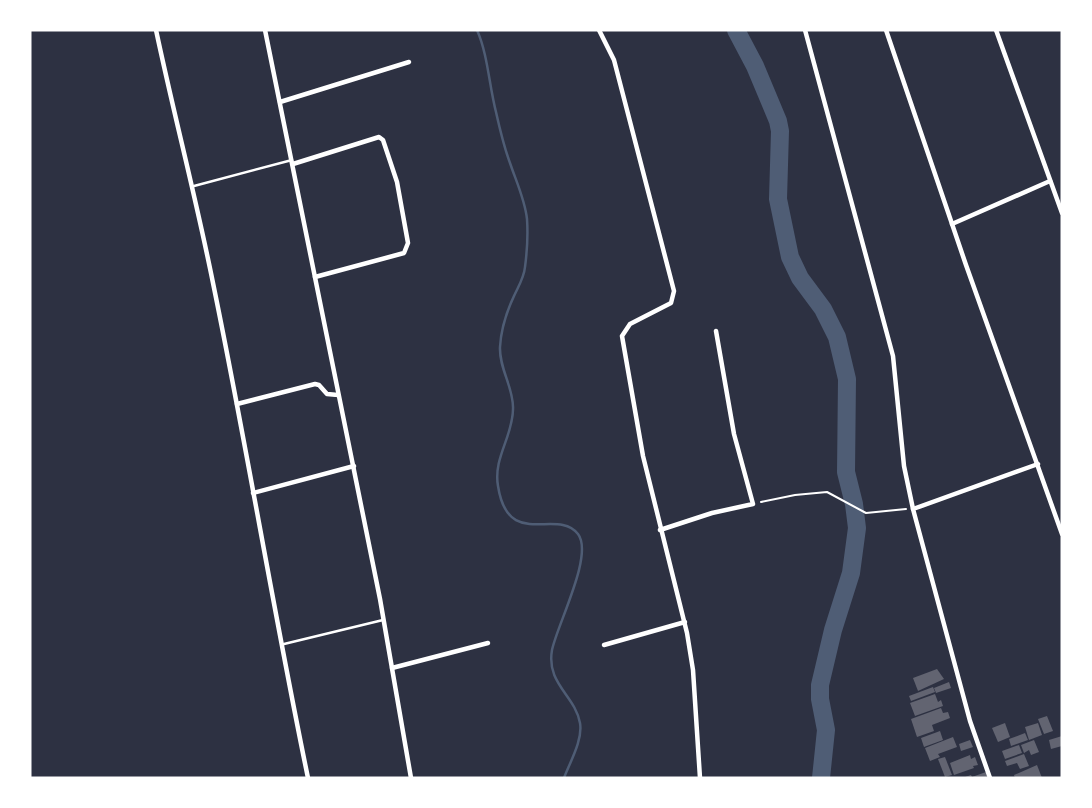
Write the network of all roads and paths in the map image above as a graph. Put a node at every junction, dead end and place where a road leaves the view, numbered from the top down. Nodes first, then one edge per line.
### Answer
1 (156, 30) edge
2 (265, 30) edge
3 (599, 30) edge
4 (805, 30) edge
5 (886, 30) edge
6 (996, 30) edge
7 (409, 62) dead end
8 (281, 102) junction
9 (292, 162) junction
10 (1050, 181) junction
11 (191, 187) junction
12 (1062, 214) edge
13 (952, 224) junction
14 (314, 277) junction
15 (716, 331) dead end
16 (338, 395) junction
17 (237, 404) junction
18 (1038, 464) junction
19 (354, 466) junction
20 (253, 493) junction
21 (753, 504) junction
22 (913, 509) junction
23 (660, 530) junction
24 (1062, 534) edge
25 (384, 620) junction
26 (685, 622) junction
27 (488, 643) dead end
28 (280, 645) junction
29 (604, 645) dead end
30 (393, 668) junction
31 (308, 778) edge
32 (411, 778) edge
33 (700, 778) edge
34 (990, 778) edge

1 - 11 street
2 - 8 street
3 - 23 street
4 - 22 street
5 - 13 street
6 - 10 street
7 - 8 street
8 - 9 street
9 - 11 lane
9 - 14 street
9 - 14 street
10 - 12 street
10 - 13 street
11 - 17 street
13 - 18 street
14 - 16 street
15 - 21 street
16 - 17 street
16 - 19 street
17 - 20 street
18 - 22 street
18 - 24 street
19 - 20 street
19 - 25 street
20 - 28 street
21 - 22 path
21 - 23 street
22 - 34 street
23 - 26 street
25 - 28 lane
25 - 30 street
26 - 29 street
26 - 33 street
27 - 30 street
28 - 31 street
30 - 32 street

